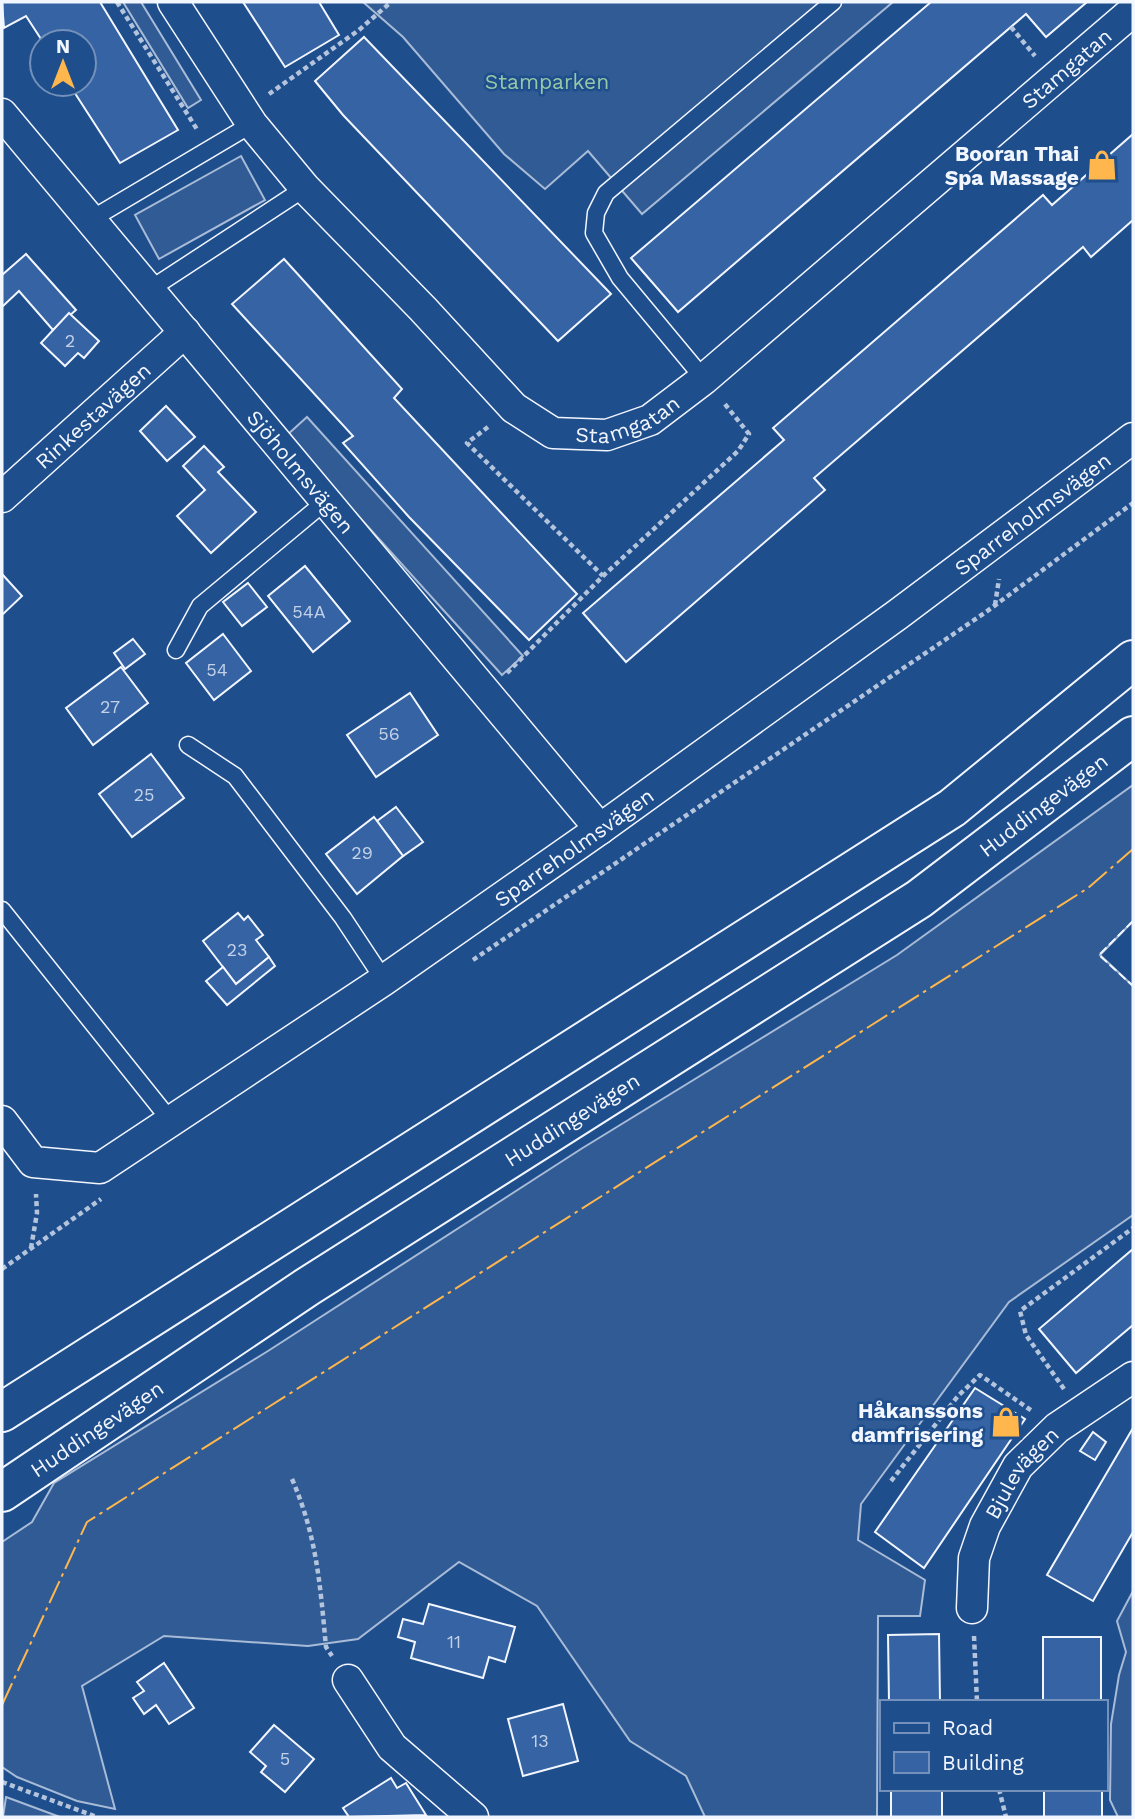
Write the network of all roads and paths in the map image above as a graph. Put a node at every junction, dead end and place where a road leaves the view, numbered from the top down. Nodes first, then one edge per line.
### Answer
1 (117, 2) edge
2 (173, 2) edge
3 (391, 2) edge
4 (833, 2) edge
5 (1133, 11) edge
6 (247, 117) junction
7 (7, 129) edge
8 (305, 188) junction
9 (90, 220) junction
10 (149, 290) junction
11 (185, 332) junction
12 (704, 379) junction
13 (514, 408) junction
14 (1133, 438) edge
15 (2, 498) edge
16 (326, 501) junction
17 (603, 576) junction
18 (176, 649) dead end
19 (1133, 660) edge
20 (487, 693) junction
21 (1133, 736) edge
22 (188, 745) dead end
23 (600, 828) junction
24 (2, 910) edge
25 (384, 980) junction
26 (170, 1120) junction
27 (2, 1121) edge
28 (33, 1162) junction
29 (1133, 1228) edge
30 (31, 1249) dead end
31 (9, 1264) dead end
32 (2, 1269) edge
33 (1133, 1377) edge
34 (2, 1412) edge
35 (1068, 1420) junction
36 (292, 1479) dead end
37 (891, 1481) dead end
38 (2, 1492) edge
39 (972, 1608) joint
40 (348, 1681) joint
41 (977, 1700) edge
42 (2, 1782) edge
43 (1000, 1791) edge
44 (97, 1817) edge
45 (473, 1817) edge
46 (1006, 1817) edge

1 - 6 path
2 - 6 street, Stamgatan
3 - 6 path
4 - 12 lane
5 - 12 street, Stamgatan
6 - 8 street, Stamgatan
6 - 9 lane
7 - 9 street, Sjöholmsvägen
8 - 10 lane
8 - 13 street, Stamgatan
9 - 10 street, Sjöholmsvägen
10 - 11 street, Sjöholmsvägen
11 - 15 street, Rinkestavägen
11 - 16 street, Sjöholmsvägen
12 - 13 street, Stamgatan
12 - 17 path
13 - 17 path
14 - 23 street, Sparreholmsvägen
16 - 18 lane
16 - 20 street, Sjöholmsvägen
17 - 20 path
19 - 34 main road
20 - 23 street, Sjöholmsvägen
21 - 38 main road, Huddingevägen
22 - 25 lane
23 - 25 street, Sparreholmsvägen
24 - 26 lane
25 - 26 street, Sparreholmsvägen
26 - 28 street, Sparreholmsvägen
27 - 28 street
28 - 30 path
29 - 35 path
31 - 32 path
33 - 35 street, Bjulevägen
35 - 37 path
35 - 39 street, Bjulevägen
36 - 40 path
39 - 41 path
40 - 45 street
42 - 44 path
43 - 46 path

